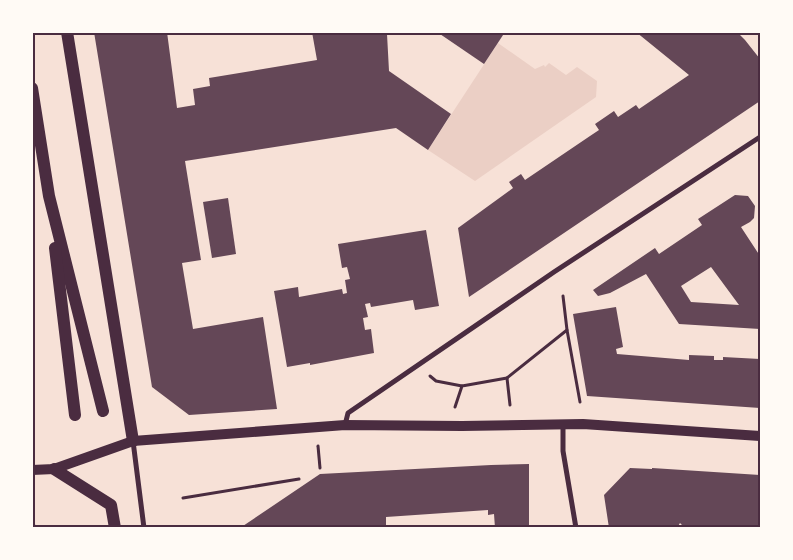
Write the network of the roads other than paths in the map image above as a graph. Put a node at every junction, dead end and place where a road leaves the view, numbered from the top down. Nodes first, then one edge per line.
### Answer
1 (67, 32) edge
2 (32, 88) edge
3 (760, 137) edge
4 (49, 196) junction
5 (103, 411) dead end
6 (75, 415) dead end
7 (563, 424) junction
8 (344, 425) junction
9 (760, 436) edge
10 (133, 441) junction
11 (49, 469) junction
12 (32, 470) edge
13 (115, 528) edge
14 (144, 528) edge
15 (576, 528) edge

1 - 10 main road
2 - 4 main road
3 - 8 street
4 - 5 main road
4 - 6 main road
7 - 8 main road
7 - 9 main road
7 - 15 street
8 - 10 main road
10 - 11 main road
10 - 14 street
11 - 12 main road
11 - 13 main road

